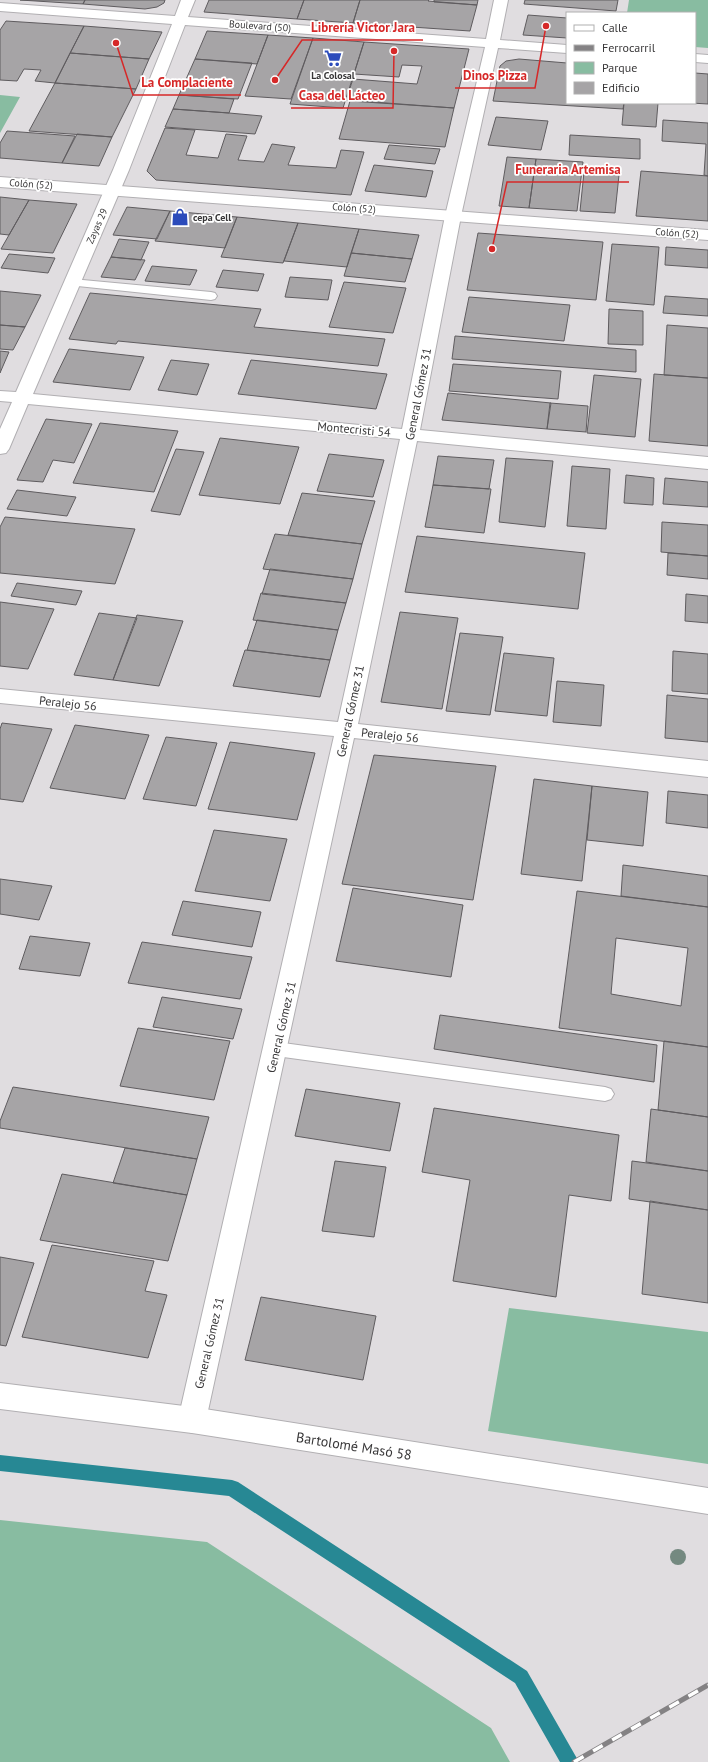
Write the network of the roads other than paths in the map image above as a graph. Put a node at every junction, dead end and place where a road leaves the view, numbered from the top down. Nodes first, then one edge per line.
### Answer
1 (188, 0) edge
2 (0, 7) edge
3 (499, 7) edge
4 (180, 20) junction
5 (492, 43) junction
6 (566, 49) edge
7 (696, 58) edge
8 (708, 59) edge
9 (0, 182) edge
10 (112, 190) junction
11 (453, 216) junction
12 (708, 235) edge
13 (72, 283) junction
14 (211, 296) dead end
15 (0, 396) edge
16 (22, 399) junction
17 (410, 434) junction
18 (0, 449) edge
19 (708, 464) edge
20 (0, 696) edge
21 (346, 730) junction
22 (708, 769) edge
23 (276, 1048) junction
24 (605, 1094) dead end
25 (0, 1396) edge
26 (192, 1420) junction
27 (708, 1501) edge

1 - 4 street, Zayas 29
2 - 4 street, Boulevard (50)
3 - 5 street, General Gómez 31
4 - 5 street, Boulevard (50)
4 - 10 street, Zayas 29
5 - 6 street, Boulevard (50)
5 - 11 street, General Gómez 31
7 - 8 street
9 - 10 street, Colón (52)
10 - 11 street, Colón (52)
10 - 13 street, Zayas 29
11 - 12 street, Colón (52)
11 - 17 street, General Gómez 31
13 - 14 lane
13 - 16 street, Zayas 29
15 - 16 street, Montecristi 54
16 - 17 street, Montecristi 54
16 - 18 street, Zayas 29
17 - 19 street, Montecristi 54
17 - 21 street, General Gómez 31
20 - 21 street, Peralejo 56
21 - 22 street, Peralejo 56
21 - 23 street, General Gómez 31
23 - 24 lane
23 - 26 street, General Gómez 31
25 - 26 street, Bartolomé Masó 58
26 - 27 street, Bartolomé Masó 58

